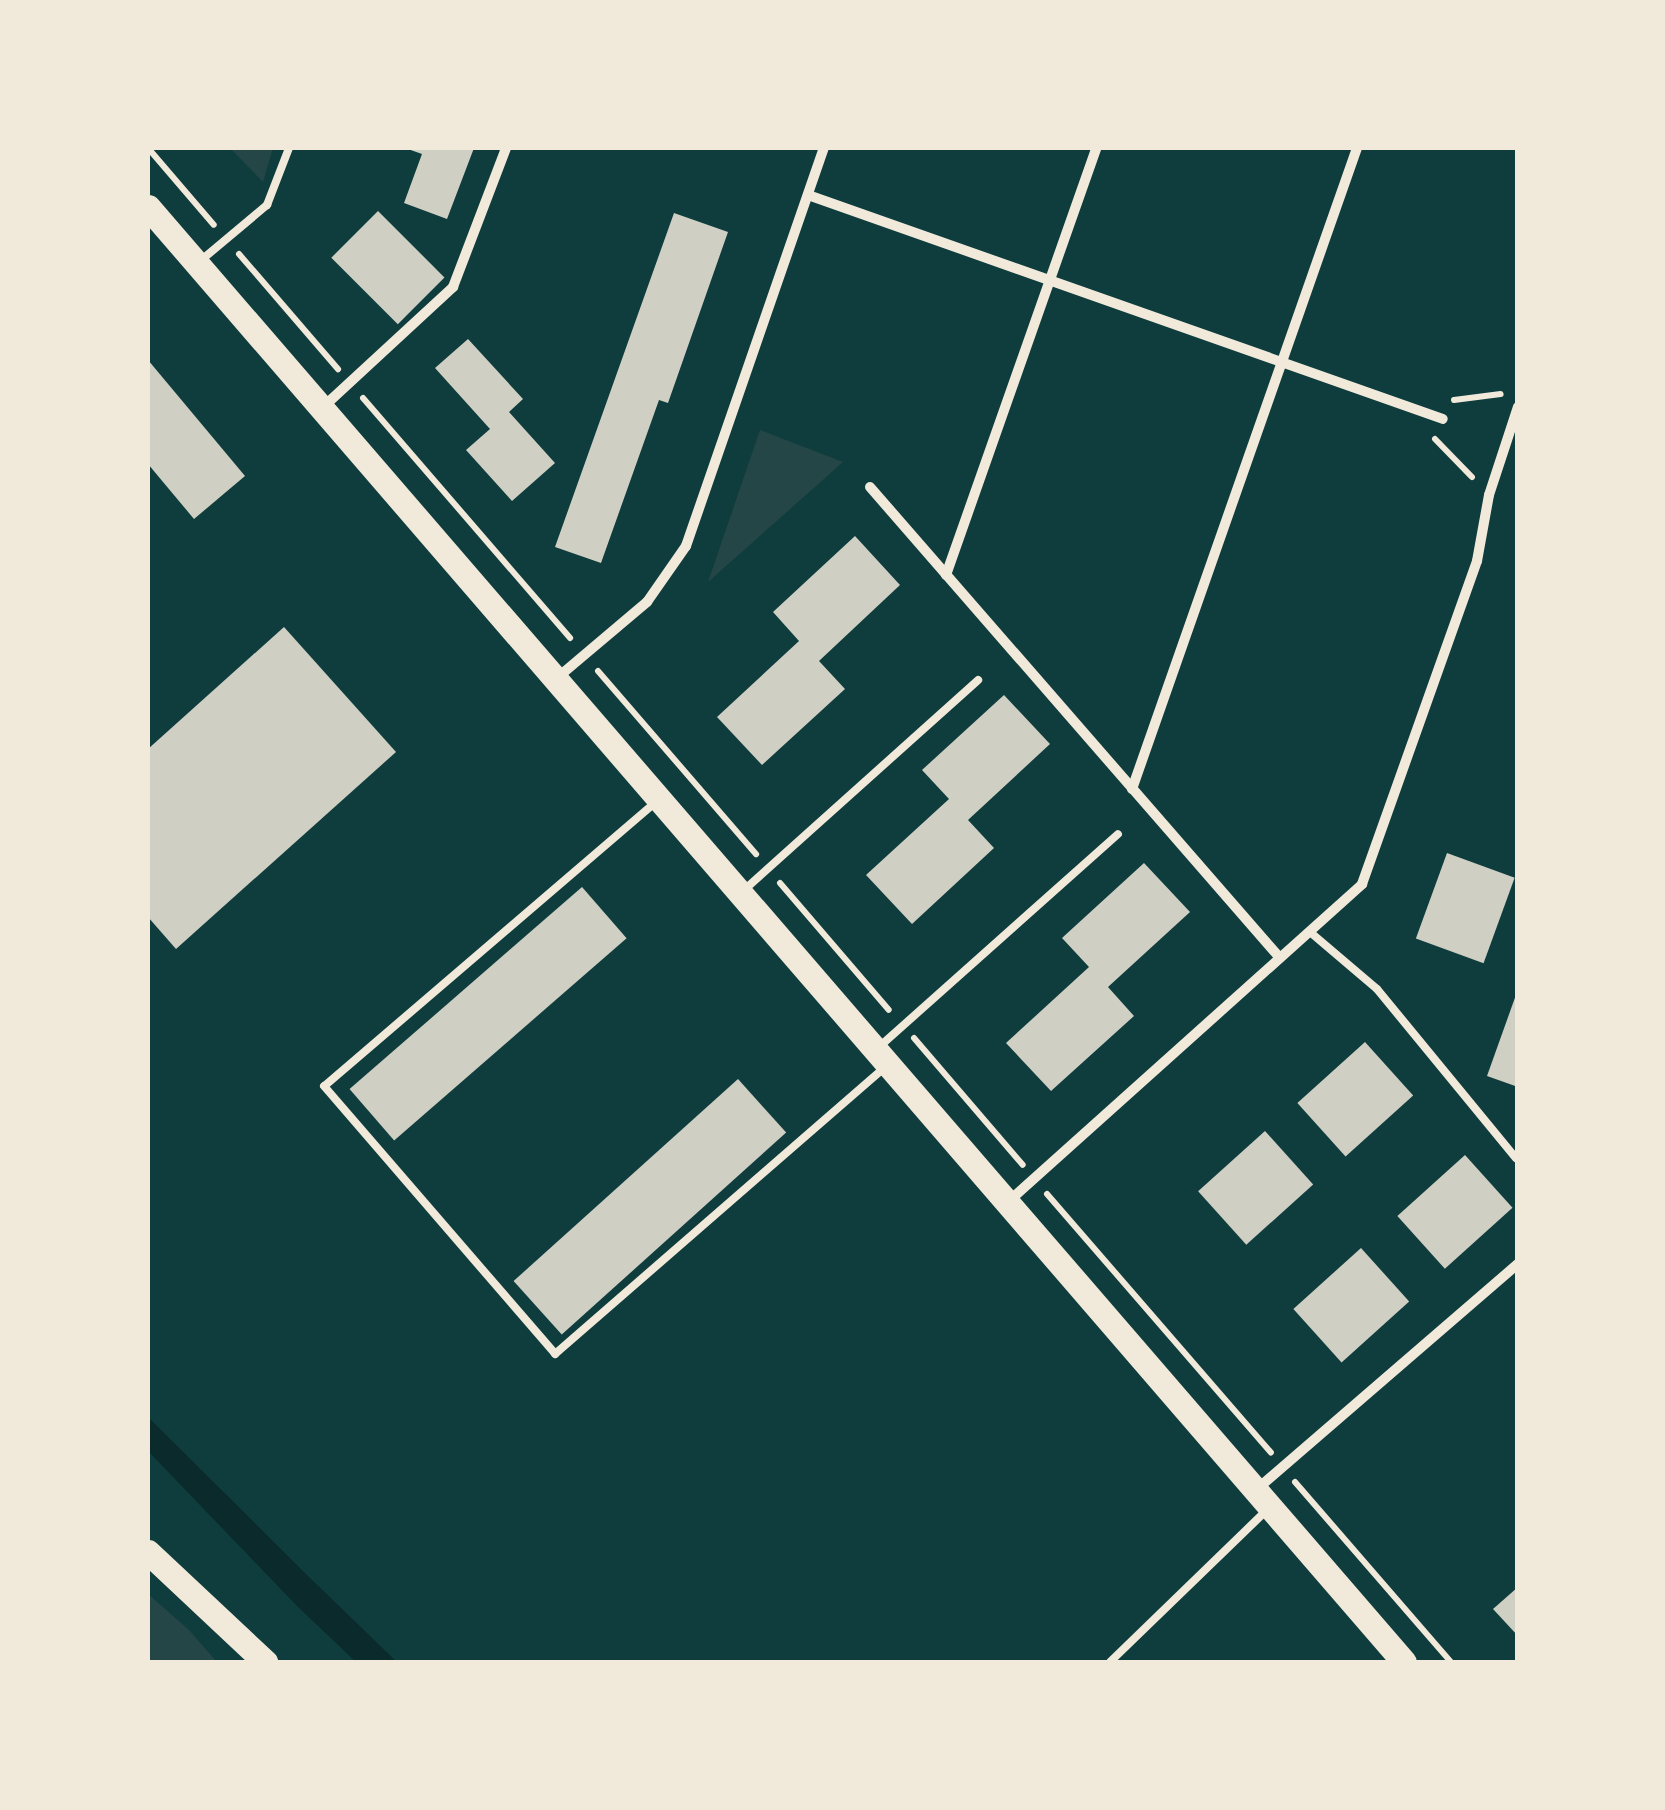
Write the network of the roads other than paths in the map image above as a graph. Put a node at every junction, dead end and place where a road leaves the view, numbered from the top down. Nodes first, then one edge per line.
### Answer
1 (289, 148) edge
2 (506, 148) edge
3 (824, 148) edge
4 (1096, 148) edge
5 (1357, 148) edge
6 (808, 195) junction
7 (148, 207) edge
8 (197, 264) junction
9 (1050, 280) junction
10 (1281, 362) junction
11 (1518, 407) edge
12 (322, 409) junction
13 (1443, 419) dead end
14 (870, 487) dead end
15 (946, 575) junction
16 (978, 680) dead end
17 (553, 681) junction
18 (1132, 789) junction
19 (657, 801) junction
20 (1118, 834) dead end
21 (739, 895) junction
22 (1310, 932) junction
23 (1280, 958) junction
24 (880, 1059) junction
25 (1516, 1158) edge
26 (1006, 1204) junction
27 (1518, 1264) edge
28 (1262, 1499) junction
29 (148, 1552) edge
30 (265, 1662) edge
31 (1110, 1662) edge
32 (1404, 1662) edge

1 - 8 lane
2 - 12 street
3 - 6 street
4 - 9 street
5 - 10 street
6 - 9 street
6 - 17 street
7 - 8 main road
8 - 12 main road
9 - 10 street
9 - 15 street
10 - 13 street
10 - 18 street
11 - 22 street
12 - 17 main road
14 - 15 street
15 - 18 street
16 - 21 lane
17 - 19 main road
18 - 23 street
19 - 21 main road
19 - 24 lane
20 - 24 lane
21 - 24 main road
22 - 23 street
22 - 25 lane
23 - 26 street
24 - 26 main road
26 - 28 main road
27 - 28 street
28 - 31 lane
28 - 32 main road
29 - 30 main road

